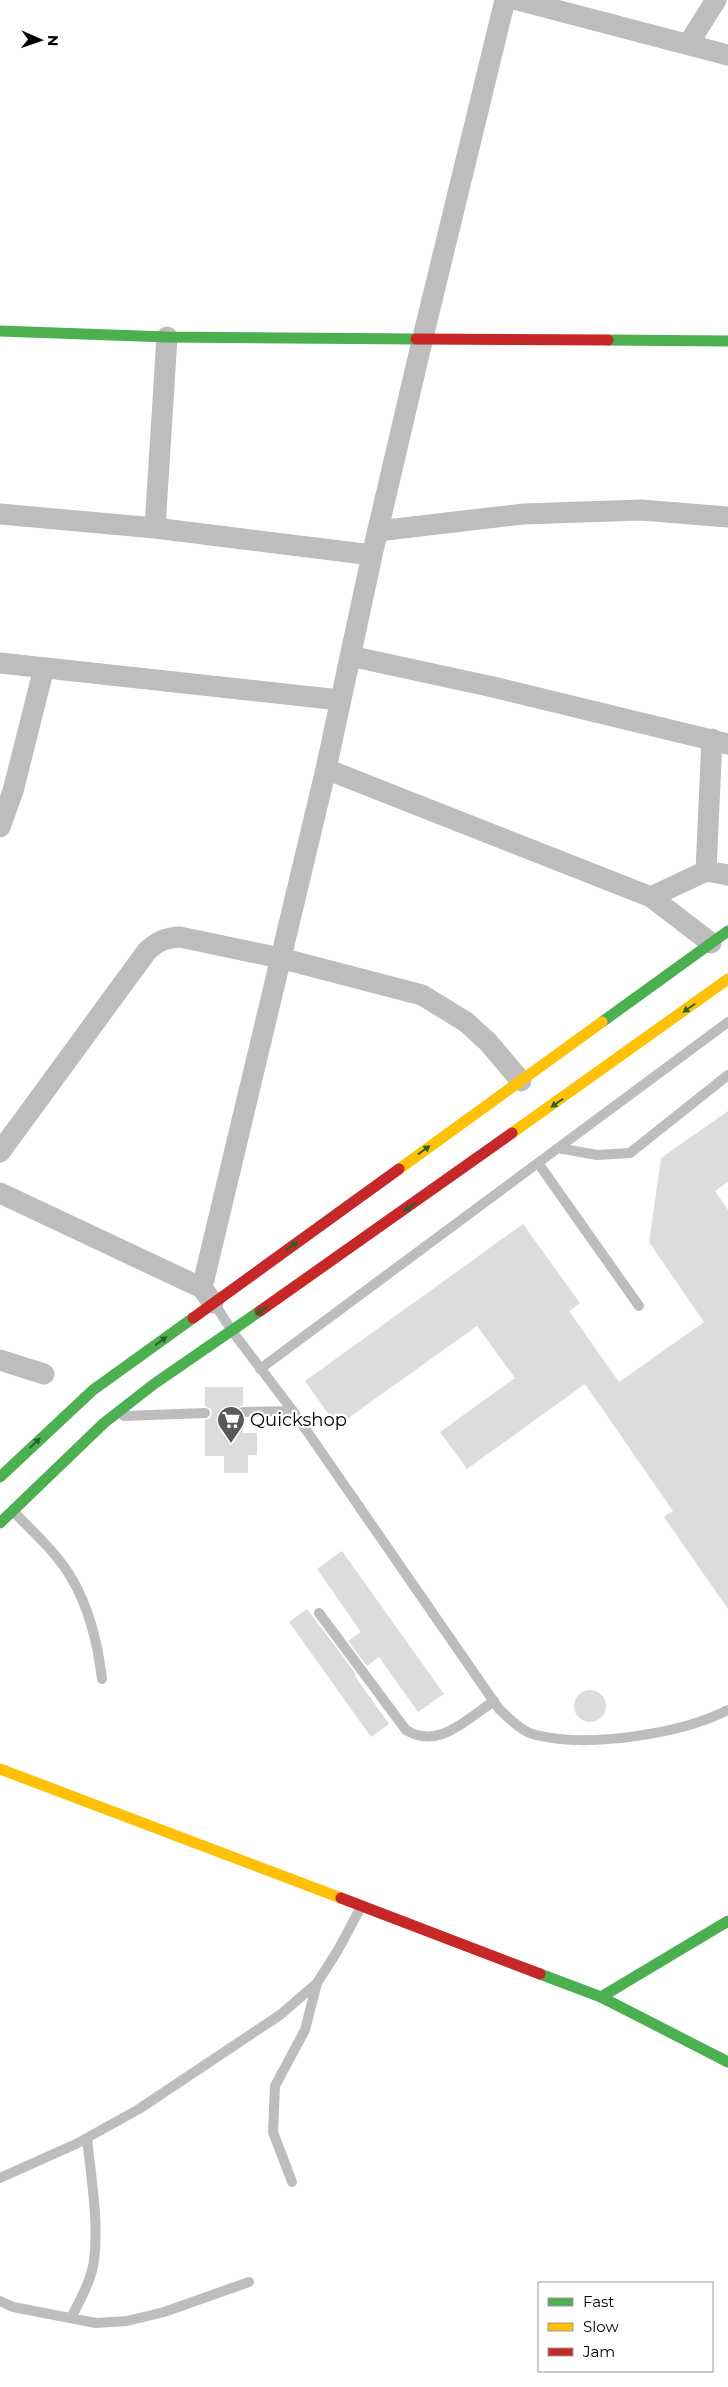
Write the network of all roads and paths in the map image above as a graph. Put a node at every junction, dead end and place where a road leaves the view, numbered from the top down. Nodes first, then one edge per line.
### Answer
1 (505, 0) edge
2 (518, 0) edge
3 (716, 0) edge
4 (689, 43) junction
5 (728, 55) edge
6 (0, 331) edge
7 (167, 336) junction
8 (423, 337) junction
9 (728, 342) edge
10 (0, 514) edge
11 (728, 517) edge
12 (155, 528) junction
13 (378, 531) junction
14 (372, 555) junction
15 (350, 656) junction
16 (0, 663) edge
17 (44, 668) junction
18 (340, 700) junction
19 (720, 741) edge
20 (326, 769) junction
21 (0, 826) edge
22 (706, 871) junction
23 (728, 875) edge
24 (651, 897) junction
25 (719, 937) edge
26 (280, 958) junction
27 (728, 979) edge
28 (728, 1022) edge
29 (728, 1074) edge
30 (521, 1080) junction
31 (558, 1148) junction
32 (0, 1152) edge
33 (538, 1163) junction
34 (0, 1193) edge
35 (208, 1296) junction
36 (639, 1306) dead end
37 (232, 1331) junction
38 (0, 1360) edge
39 (260, 1368) junction
40 (44, 1374) dead end
41 (293, 1411) junction
42 (243, 1412) dead end
43 (205, 1413) dead end
44 (114, 1416) junction
45 (0, 1478) edge
46 (13, 1511) junction
47 (0, 1523) edge
48 (319, 1613) dead end
49 (102, 1680) dead end
50 (494, 1701) junction
51 (728, 1710) edge
52 (0, 1770) edge
53 (362, 1906) junction
54 (728, 1921) edge
55 (317, 1983) junction
56 (601, 1997) junction
57 (728, 2062) edge
58 (87, 2138) junction
59 (0, 2178) edge
60 (292, 2182) dead end
61 (248, 2282) dead end
62 (0, 2301) edge
63 (71, 2318) junction

1 - 8 street
2 - 4 street
3 - 4 street
4 - 5 street
6 - 7 street
7 - 8 street
7 - 12 street
8 - 9 street
8 - 13 street
10 - 12 street
11 - 13 street
12 - 14 street
13 - 14 street
14 - 15 street
15 - 18 street
15 - 19 street
16 - 17 street
17 - 18 street
17 - 21 street
18 - 20 street
19 - 22 street
20 - 24 street
20 - 26 street
22 - 23 street
22 - 24 street
24 - 25 street
25 - 30 street
26 - 30 street
26 - 32 street
26 - 35 street
27 -> 37 street
28 - 31 lane
29 - 31 lane
35 -> 30 street
31 - 33 lane
33 - 36 lane
33 - 39 lane
34 - 35 street
35 - 37 lane
45 -> 35 street
37 - 39 lane
37 - 44 street
38 - 40 street
39 - 41 lane
41 - 42 lane
41 - 50 lane
43 - 44 lane
44 - 46 street
46 - 47 street
46 - 49 lane
48 - 50 lane
50 - 51 lane
52 - 53 street
53 - 55 lane
53 - 56 street
54 - 56 street
55 - 58 lane
55 - 60 lane
56 - 57 street
58 - 59 lane
58 - 63 lane
61 - 63 lane
62 - 63 lane

